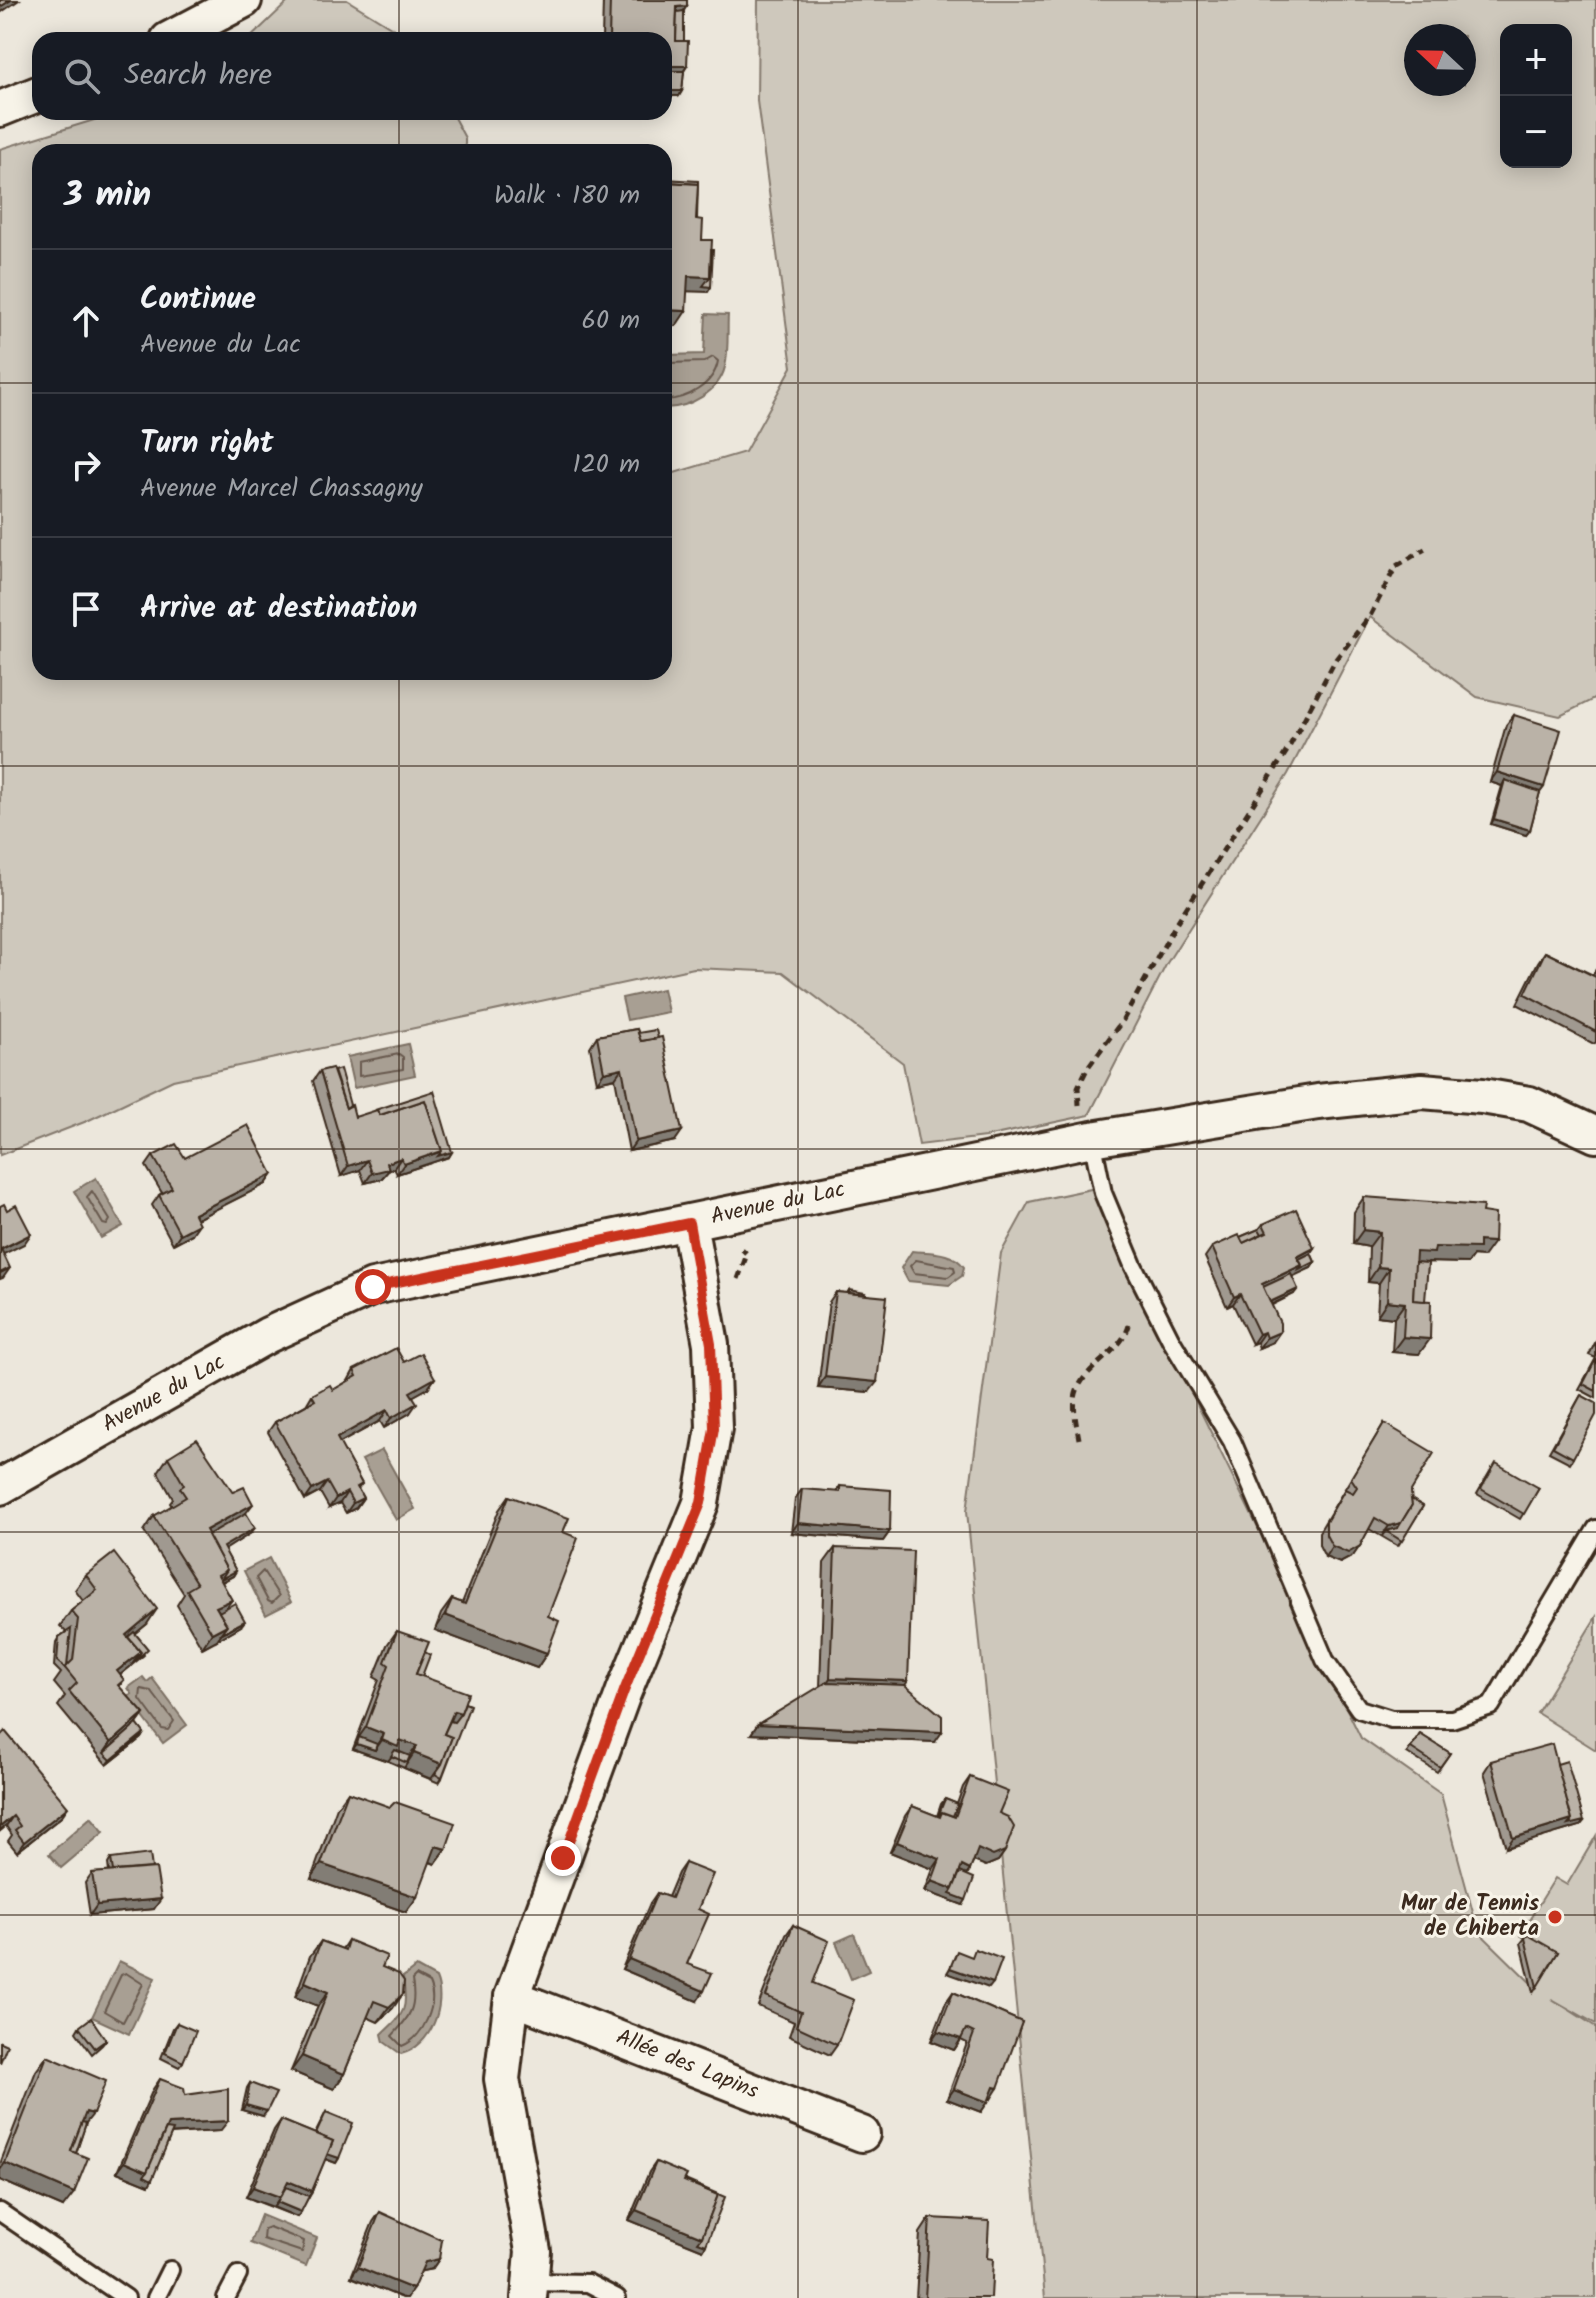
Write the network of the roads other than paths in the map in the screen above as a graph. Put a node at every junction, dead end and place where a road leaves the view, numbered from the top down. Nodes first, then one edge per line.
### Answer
1 (244, 0) edge
2 (183, 32) edge
3 (32, 96) edge
4 (0, 109) edge
5 (1596, 1135) edge
6 (1092, 1139) junction
7 (689, 1223) junction
8 (0, 1487) edge
9 (1596, 1529) edge
10 (512, 1997) junction
11 (862, 2134) dead end
12 (0, 2212) edge
13 (170, 2270) dead end
14 (238, 2275) dead end
15 (530, 2290) edge
16 (126, 2298) edge
17 (156, 2298) edge
18 (226, 2298) edge
19 (617, 2298) edge

1 - 2 street
3 - 4 street
5 - 6 street, Avenue du Lac
6 - 7 street, Avenue du Lac
6 - 9 lane
7 - 8 street, Avenue du Lac
7 - 10 street
10 - 11 street, Allée des Lapins
10 - 15 street
12 - 16 lane
13 - 17 lane
14 - 18 lane
15 - 19 lane

